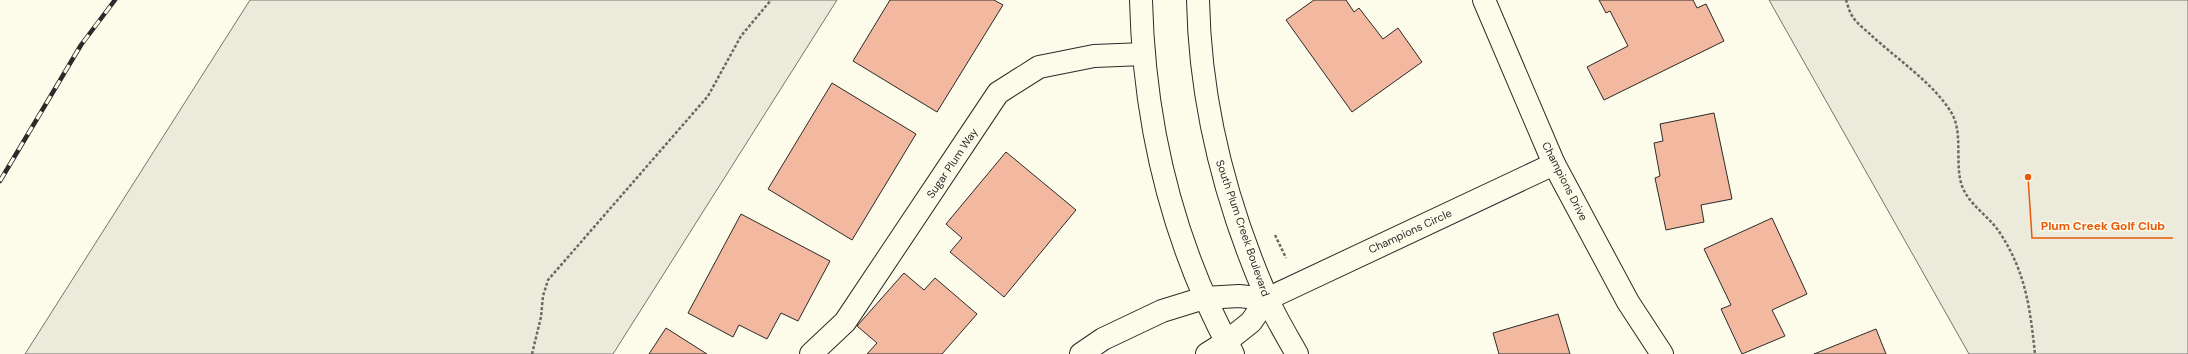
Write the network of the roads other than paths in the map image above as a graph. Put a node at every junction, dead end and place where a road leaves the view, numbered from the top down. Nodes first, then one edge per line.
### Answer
1 (1141, 0) edge
2 (1198, 0) edge
3 (1484, 0) edge
4 (1144, 54) junction
5 (1554, 164) junction
6 (1204, 298) junction
7 (1267, 299) junction
8 (1229, 348) edge
9 (811, 354) edge
10 (1081, 354) edge
11 (1207, 354) edge
12 (1297, 354) edge
13 (1662, 354) edge

1 - 4 street
2 - 7 street, South Plum Creek Boulevard
3 - 5 street, Champions Drive
4 - 6 street
4 - 9 street, Sugar Plum Way
5 - 7 street, Champions Circle
5 - 13 street, Champions Drive
6 - 7 street
6 - 8 street
6 - 10 street
7 - 8 street
7 - 12 street, South Plum Creek Boulevard
8 - 11 street

